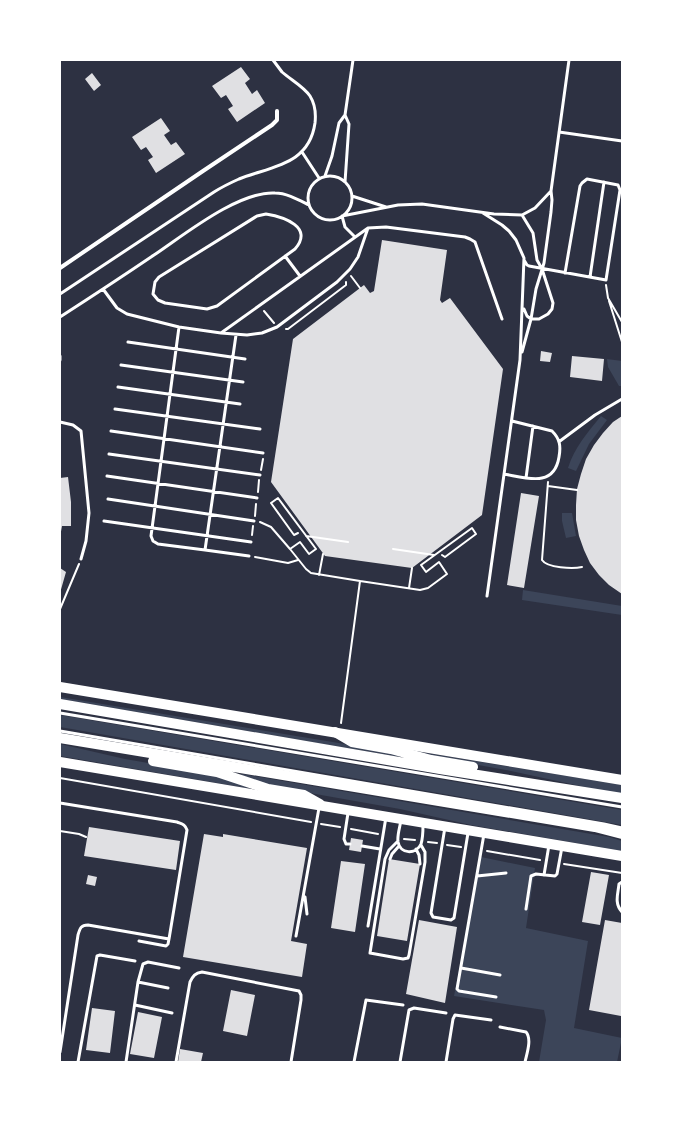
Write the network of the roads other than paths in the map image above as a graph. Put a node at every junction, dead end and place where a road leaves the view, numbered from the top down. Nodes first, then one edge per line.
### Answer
1 (272, 60) edge
2 (353, 60) edge
3 (569, 60) edge
4 (277, 110) dead end
5 (345, 115) junction
6 (559, 132) junction
7 (622, 141) edge
8 (302, 152) junction
9 (325, 176) junction
10 (319, 178) junction
11 (345, 182) junction
12 (604, 182) junction
13 (551, 191) junction
14 (352, 196) junction
15 (309, 205) junction
16 (386, 207) junction
17 (483, 213) junction
18 (522, 215) junction
19 (342, 216) junction
20 (368, 228) junction
21 (355, 237) junction
22 (285, 256) junction
23 (524, 258) junction
24 (60, 268) edge
25 (542, 268) junction
26 (566, 272) junction
27 (300, 276) junction
28 (590, 277) junction
29 (103, 289) junction
30 (60, 294) edge
31 (523, 307) junction
32 (60, 318) edge
33 (502, 319) dead end
34 (531, 319) junction
35 (180, 327) junction
36 (221, 333) junction
37 (236, 335) junction
38 (128, 342) dead end
39 (177, 349) junction
40 (60, 356) edge
41 (232, 357) junction
42 (245, 359) dead end
43 (60, 360) edge
44 (520, 360) junction
45 (121, 365) dead end
46 (173, 372) junction
47 (229, 380) junction
48 (243, 382) dead end
49 (118, 387) dead end
50 (170, 395) junction
51 (622, 399) edge
52 (226, 402) junction
53 (240, 404) dead end
54 (115, 409) dead end
55 (168, 416) junction
56 (512, 421) junction
57 (60, 422) edge
58 (223, 424) junction
59 (533, 426) junction
60 (260, 429) dead end
61 (111, 431) dead end
62 (164, 439) junction
63 (560, 441) junction
64 (220, 447) junction
65 (109, 454) dead end
66 (263, 454) dead end
67 (162, 461) junction
68 (217, 469) junction
69 (504, 474) junction
70 (260, 475) dead end
71 (107, 476) dead end
72 (526, 478) junction
73 (158, 484) junction
74 (214, 492) junction
75 (257, 498) dead end
76 (108, 499) dead end
77 (156, 506) junction
78 (210, 514) junction
79 (254, 520) road end
80 (104, 521) dead end
81 (152, 529) junction
82 (207, 537) junction
83 (251, 542) dead end
84 (205, 550) junction
85 (249, 556) road end
86 (81, 559) road end
87 (487, 596) dead end
88 (60, 687) edge
89 (60, 704) edge
90 (60, 713) edge
91 (338, 728) junction
92 (60, 731) edge
93 (60, 738) edge
94 (99, 745) junction
95 (60, 762) edge
96 (622, 780) edge
97 (533, 783) junction
98 (622, 798) edge
99 (60, 803) edge
100 (320, 804) junction
101 (622, 807) edge
102 (348, 809) junction
103 (386, 816) junction
104 (401, 818) junction
105 (424, 822) junction
106 (445, 826) junction
107 (622, 828) edge
108 (469, 830) junction
109 (484, 832) junction
110 (622, 834) edge
111 (398, 841) junction
112 (549, 843) junction
113 (350, 844) dead end
114 (421, 845) junction
115 (362, 846) dead end
116 (399, 846) junction
117 (562, 846) junction
118 (380, 849) junction
119 (416, 849) junction
120 (622, 856) edge
121 (390, 858) dead end
122 (420, 864) dead end
123 (506, 873) dead end
124 (544, 875) junction
125 (477, 876) junction
126 (622, 882) edge
127 (304, 894) junction
128 (526, 909) dead end
129 (622, 912) edge
130 (307, 914) dead end
131 (368, 926) dead end
132 (296, 936) dead end
133 (169, 939) junction
134 (139, 942) dead end
135 (135, 961) dead end
136 (179, 968) dead end
137 (461, 968) junction
138 (500, 975) dead end
139 (138, 982) junction
140 (168, 988) dead end
141 (496, 998) dead end
142 (135, 1005) junction
143 (403, 1005) dead end
144 (172, 1012) dead end
145 (446, 1013) dead end
146 (491, 1020) dead end
147 (500, 1027) dead end
148 (60, 1052) edge
149 (78, 1062) edge
150 (126, 1062) edge
151 (176, 1062) edge
152 (291, 1062) edge
153 (354, 1062) edge
154 (400, 1062) edge
155 (446, 1062) edge
156 (525, 1062) edge

1 - 8 lane
2 - 5 lane
3 - 6 lane
4 - 24 street
5 - 9 lane
5 - 11 lane
6 - 7 lane
6 - 13 lane
8 - 10 lane
8 - 30 lane
9 - 10 lane
9 - 11 lane
10 - 15 lane
11 - 14 lane
12 - 26 lane
12 - 28 lane
12 - 28 lane
13 - 18 lane
13 - 25 lane
14 - 16 lane
14 - 19 lane
15 - 19 lane
15 - 29 lane
16 - 17 lane
16 - 19 lane
17 - 18 lane
17 - 23 lane
18 - 25 lane
19 - 21 lane
20 - 21 lane
20 - 33 lane
20 - 37 lane
21 - 27 lane
22 - 22 lane
22 - 27 lane
23 - 25 lane
23 - 31 lane
25 - 26 lane
25 - 34 lane
25 - 34 lane
26 - 28 lane
27 - 36 lane
29 - 32 lane
29 - 35 lane
31 - 34 lane
31 - 44 lane
34 - 44 lane
35 - 36 lane
35 - 39 lane
36 - 37 lane
37 - 41 lane
38 - 39 lane
39 - 41 lane
39 - 46 lane
40 - 43 lane
41 - 42 lane
41 - 47 lane
44 - 56 lane
45 - 46 lane
46 - 47 lane
46 - 50 lane
47 - 48 lane
47 - 52 lane
49 - 50 lane
50 - 52 lane
50 - 55 lane
51 - 63 lane
52 - 53 lane
52 - 58 lane
54 - 55 lane
55 - 58 lane
55 - 62 lane
56 - 59 lane
56 - 69 lane
57 - 86 lane
58 - 60 lane
58 - 64 lane
59 - 63 lane
59 - 72 lane
61 - 62 lane
62 - 64 lane
62 - 67 lane
63 - 72 lane
64 - 66 lane
64 - 68 lane
65 - 67 lane
67 - 68 lane
67 - 73 lane
68 - 70 lane
68 - 74 lane
69 - 72 lane
69 - 87 lane
71 - 73 lane
73 - 74 lane
73 - 77 lane
74 - 75 lane
74 - 78 lane
76 - 77 lane
77 - 78 lane
77 - 81 lane
78 - 79 lane
78 - 82 lane
80 - 81 lane
81 - 82 lane
81 - 84 lane
82 - 83 lane
82 - 84 lane
84 - 85 lane
88 - 91 main road
89 - 97 main road
90 - 101 lane
91 - 96 main road
91 - 97 main road
92 - 107 lane
93 - 94 main road
94 - 100 main road
94 - 110 main road
95 - 100 main road
97 - 98 main road
99 - 133 lane
100 - 102 main road
100 - 127 lane
102 - 103 main road
102 - 113 lane
103 - 104 main road
103 - 118 lane
104 - 105 main road
104 - 111 lane
105 - 106 main road
105 - 114 lane
106 - 108 main road
106 - 108 lane
108 - 109 main road
109 - 112 main road
109 - 125 lane
111 - 114 lane
111 - 116 lane
112 - 117 main road
112 - 124 lane
114 - 119 lane
115 - 118 lane
116 - 119 lane
116 - 121 lane
117 - 120 main road
117 - 124 lane
118 - 131 lane
119 - 122 lane
123 - 125 lane
124 - 128 lane
125 - 137 lane
126 - 129 lane
127 - 130 lane
127 - 132 lane
133 - 134 lane
133 - 148 lane
135 - 149 lane
136 - 139 lane
137 - 138 lane
137 - 141 lane
139 - 140 lane
139 - 142 lane
142 - 144 lane
142 - 150 lane
143 - 153 lane
145 - 154 lane
146 - 155 lane
147 - 156 lane
151 - 152 lane

